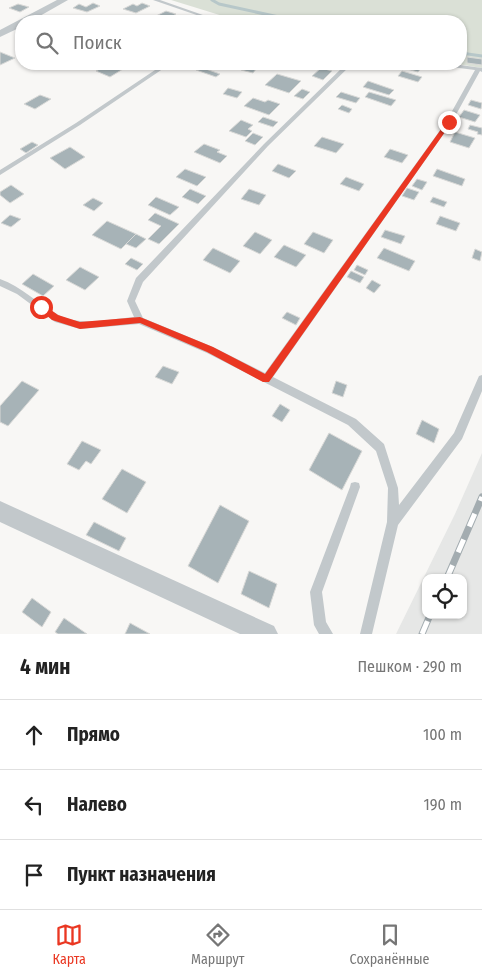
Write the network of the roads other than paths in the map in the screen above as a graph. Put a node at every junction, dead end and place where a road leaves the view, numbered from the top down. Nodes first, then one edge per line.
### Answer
1 (64, 0) edge
2 (155, 0) edge
3 (36, 15) edge
4 (200, 15) edge
5 (15, 26) edge
6 (0, 34) edge
7 (467, 67) edge
8 (480, 69) edge
9 (158, 70) edge
10 (343, 70) edge
11 (0, 173) edge
12 (0, 282) edge
13 (140, 320) junction
14 (266, 379) junction
15 (482, 379) edge
16 (355, 487) dead end
17 (0, 511) edge
18 (393, 522) junction
19 (266, 634) edge
20 (327, 634) edge
21 (366, 634) edge

1 - 3 street
2 - 4 lane
5 - 6 street
7 - 8 lane
8 - 14 lane
9 - 11 lane
10 - 13 lane
12 - 13 lane
13 - 14 lane
14 - 18 lane
15 - 18 lane
16 - 20 lane
17 - 19 street
18 - 21 lane

